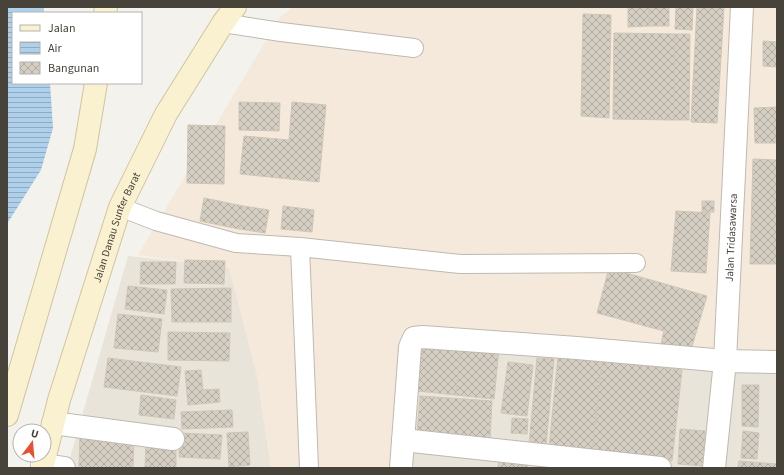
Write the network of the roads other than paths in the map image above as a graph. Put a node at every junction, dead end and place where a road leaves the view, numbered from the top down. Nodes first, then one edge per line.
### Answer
1 (742, 7) edge
2 (229, 15) edge
3 (414, 48) dead end
4 (96, 84) edge
5 (120, 208) junction
6 (300, 247) junction
7 (636, 263) dead end
8 (725, 361) junction
9 (777, 362) edge
10 (7, 415) edge
11 (53, 423) junction
12 (173, 439) dead end
13 (403, 440) junction
14 (42, 467) edge
15 (64, 468) edge
16 (308, 468) edge
17 (401, 468) edge
18 (660, 468) edge
19 (714, 468) edge

1 - 8 street, Jalan Tridasawarsa
2 - 3 lane
2 - 5 main road, Jalan Danau Sunter Barat
4 - 10 main road
5 - 6 lane
5 - 11 main road, Jalan Danau Sunter Barat
6 - 7 lane
6 - 16 lane
8 - 9 street
8 - 13 street
8 - 19 street, Jalan Tridasawarsa
11 - 12 street
11 - 14 main road, Jalan Danau Sunter Barat
13 - 17 street
13 - 18 street
14 - 15 street

